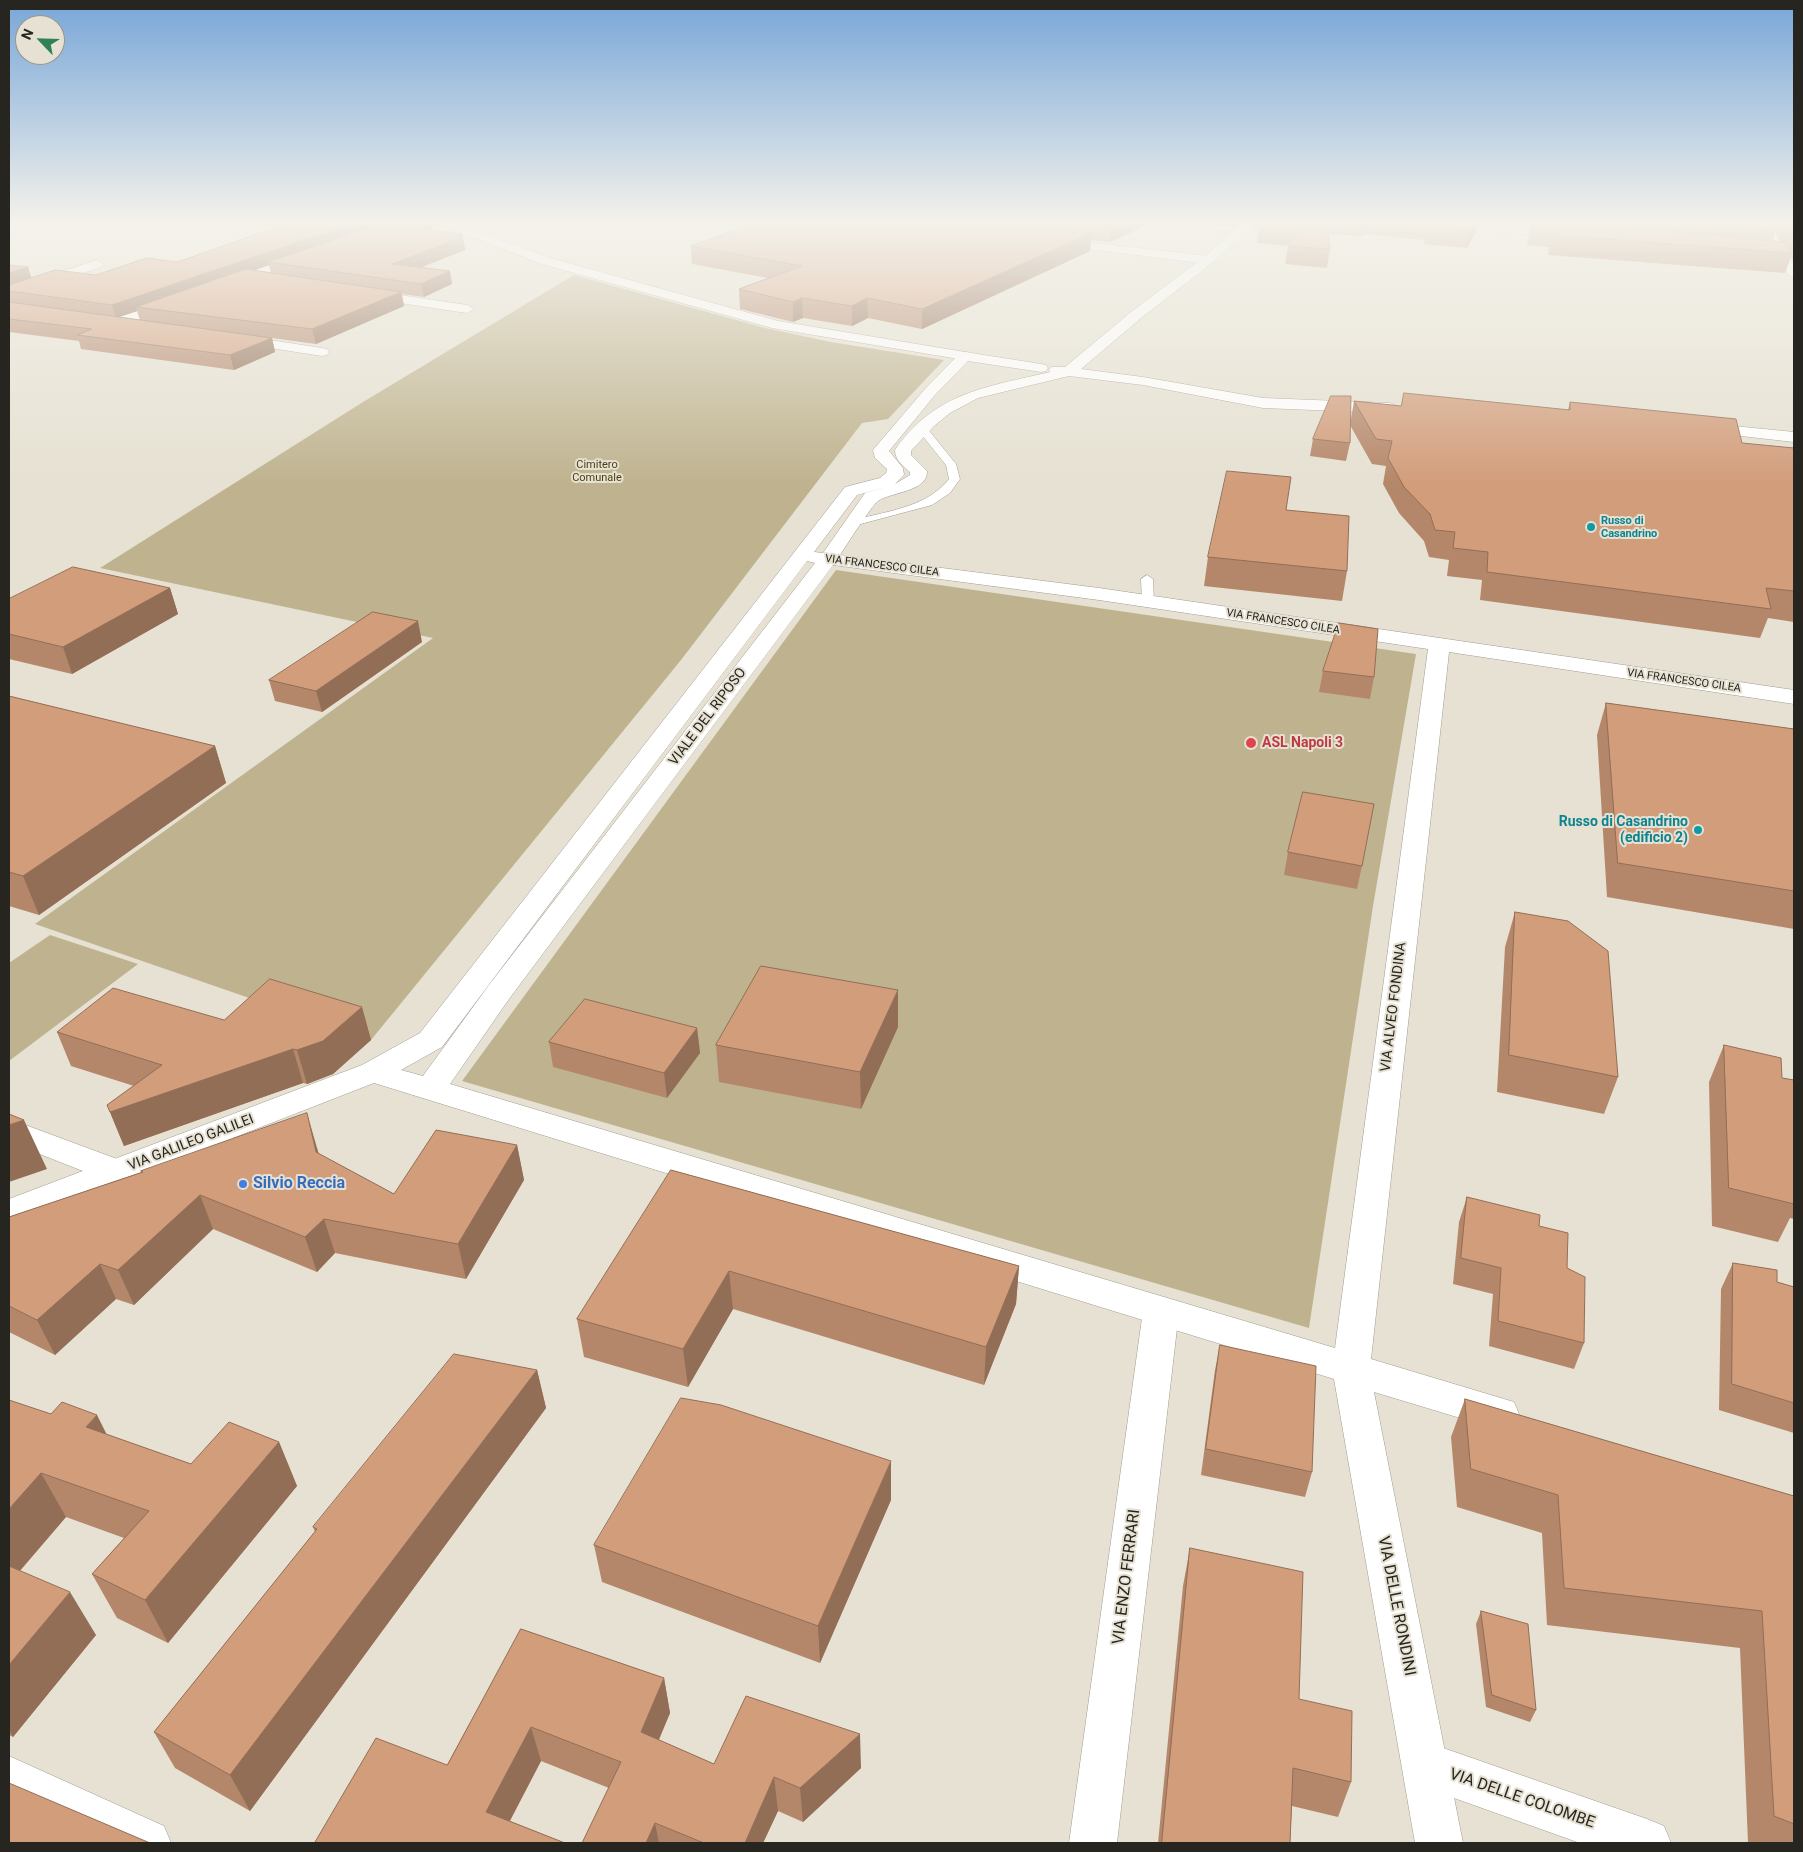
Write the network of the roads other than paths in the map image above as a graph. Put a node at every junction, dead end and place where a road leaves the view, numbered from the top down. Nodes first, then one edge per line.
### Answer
1 (150, 310) edge
2 (724, 310) edge
3 (1142, 310) edge
4 (147, 326) edge
5 (225, 338) edge
6 (322, 352) dead end
7 (965, 356) junction
8 (1041, 368) junction
9 (1068, 372) junction
10 (961, 381) dead end
11 (986, 381) junction
12 (930, 392) junction
13 (1409, 409) edge
14 (1685, 427) edge
15 (927, 435) junction
16 (1794, 437) edge
17 (853, 523) junction
18 (801, 556) junction
19 (828, 559) junction
20 (1147, 579) dead end
21 (1148, 602) junction
22 (1439, 645) junction
23 (1794, 697) edge
24 (373, 1072) junction
25 (430, 1089) junction
26 (9, 1130) edge
27 (116, 1172) junction
28 (9, 1212) edge
29 (1161, 1311) junction
30 (1351, 1369) junction
31 (1530, 1423) edge
32 (1426, 1765) junction
33 (9, 1780) edge
34 (1442, 1836) edge
35 (147, 1843) edge
36 (1093, 1843) edge
37 (1647, 1843) edge

1 - 4 street
2 - 7 street
3 - 9 street
5 - 6 street
7 - 8 street
7 - 11 street
7 - 12 street, VIALE DEL RIPOSO
8 - 9 street, VIALE DEL RIPOSO
8 - 11 street, VIALE DEL RIPOSO
9 - 11 street, VIALE DEL RIPOSO
9 - 13 street
10 - 12 street, VIALE DEL RIPOSO
11 - 15 street, VIALE DEL RIPOSO
12 - 18 street, VIALE DEL RIPOSO
14 - 16 street
15 - 17 street, VIALE DEL RIPOSO
15 - 17 lane
17 - 19 street, VIALE DEL RIPOSO
18 - 19 street, VIA FRANCESCO CILEA
18 - 24 street, VIALE DEL RIPOSO
19 - 21 street, VIA FRANCESCO CILEA
19 - 25 street, VIALE DEL RIPOSO
20 - 21 lane
21 - 22 street, VIA FRANCESCO CILEA
22 - 23 street, VIA FRANCESCO CILEA
22 - 30 street, VIA ALVEO FONDINA
24 - 25 street
24 - 27 street, VIA GALILEO GALILEI
25 - 29 street
26 - 27 street
27 - 28 street, VIA GALILEO GALILEI
29 - 30 street
29 - 36 street, VIA ENZO FERRARI
30 - 31 street
30 - 32 street, VIA DELLE RONDINI
32 - 34 street, VIA DELLE RONDINI
32 - 37 street, VIA DELLE COLOMBE
33 - 35 street

